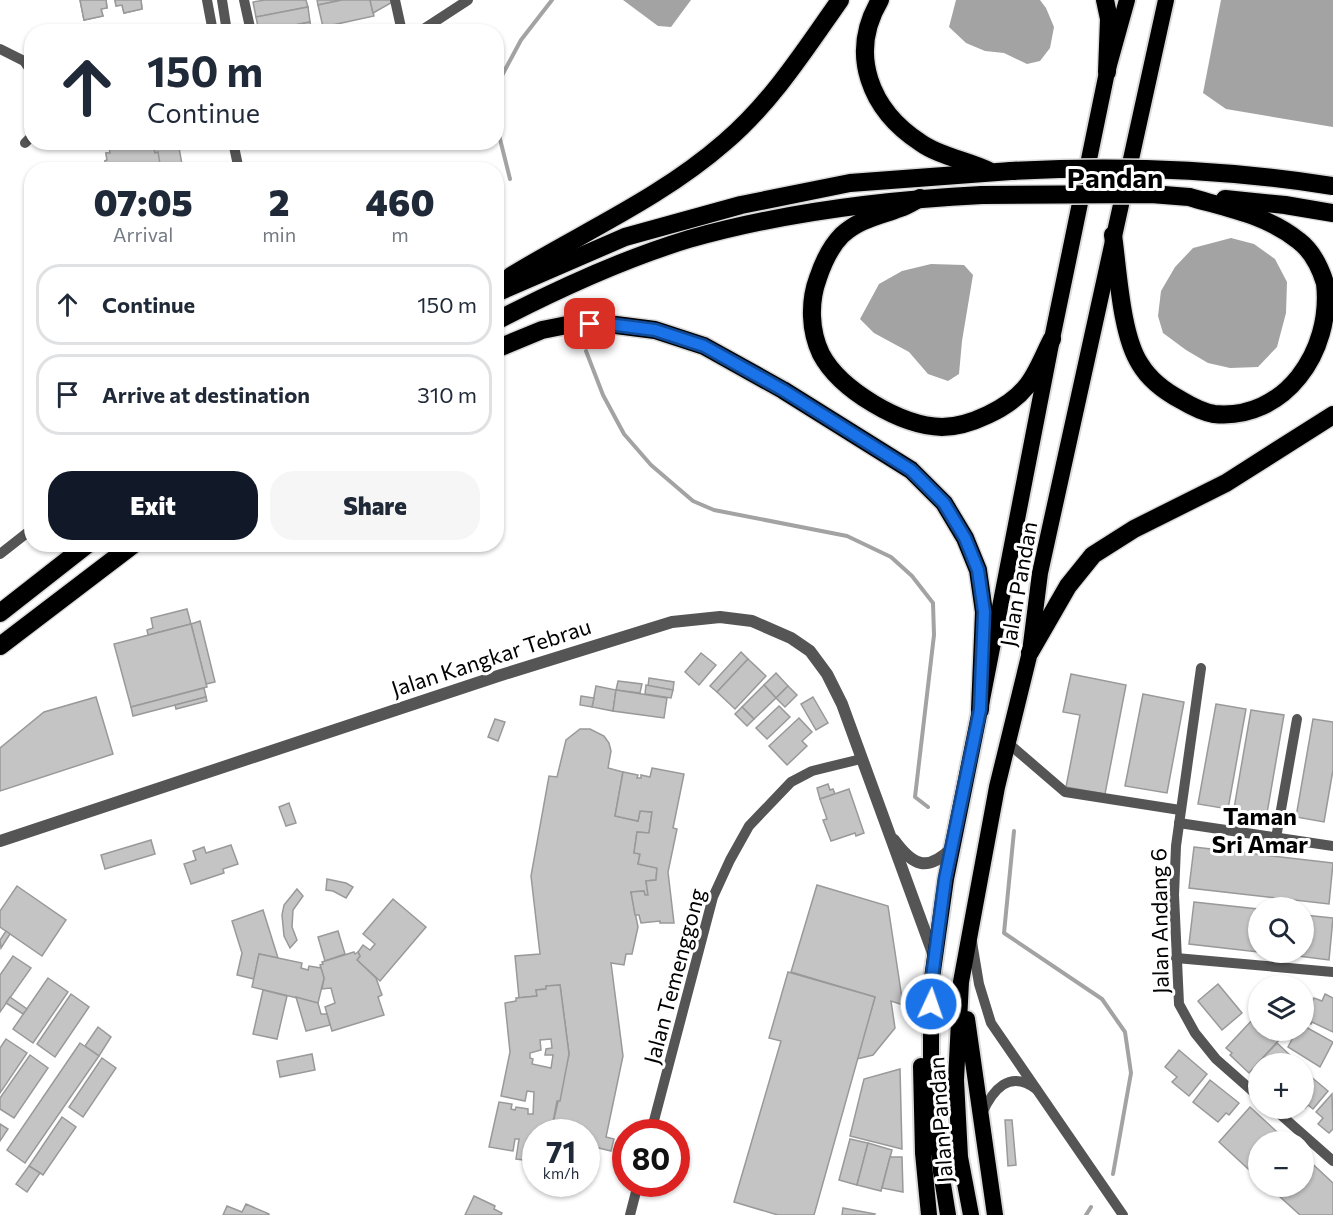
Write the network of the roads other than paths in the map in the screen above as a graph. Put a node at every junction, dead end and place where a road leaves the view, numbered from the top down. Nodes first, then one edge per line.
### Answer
1 (207, 0) edge
2 (222, 0) edge
3 (244, 0) edge
4 (395, 0) edge
5 (468, 0) edge
6 (840, 0) edge
7 (880, 0) edge
8 (1105, 0) edge
9 (1127, 0) edge
10 (1166, 0) edge
11 (212, 24) edge
12 (226, 24) edge
13 (248, 24) edge
14 (400, 24) edge
15 (431, 24) edge
16 (0, 49) edge
17 (24, 61) edge
18 (1107, 72) junction
19 (993, 172) junction
20 (1333, 186) edge
21 (1189, 197) junction
22 (920, 198) junction
23 (1333, 213) edge
24 (1113, 235) junction
25 (504, 279) edge
26 (504, 290) edge
27 (504, 317) edge
28 (1052, 339) junction
29 (504, 346) edge
30 (1333, 403) edge
31 (1333, 415) edge
32 (1277, 452) junction
33 (24, 535) edge
34 (78, 552) edge
35 (123, 552) edge
36 (0, 554) edge
37 (0, 612) edge
38 (0, 646) edge
39 (1030, 652) junction
40 (1201, 668) dead end
41 (980, 710) junction
42 (1297, 719) dead end
43 (1008, 743) junction
44 (861, 759) junction
45 (1180, 810) junction
46 (1179, 823) junction
47 (887, 829) junction
48 (1276, 838) junction
49 (0, 841) edge
50 (1333, 846) edge
51 (951, 849) junction
52 (971, 936) junction
53 (1176, 958) junction
54 (935, 960) junction
55 (1333, 972) edge
56 (961, 982) junction
57 (931, 985) junction
58 (1248, 1087) edge
59 (1038, 1091) junction
60 (981, 1117) junction
61 (654, 1119) edge
62 (1285, 1119) edge
63 (1333, 1161) edge
64 (635, 1197) edge
65 (630, 1215) edge
66 (929, 1215) edge
67 (948, 1215) edge
68 (971, 1215) edge
69 (995, 1215) edge
70 (1123, 1215) edge

1 - 11 street
2 - 12 street
3 - 13 street
4 - 14 street
5 - 15 street
6 - 25 highway
7 - 19 highway
8 - 18 highway
9 - 18 highway, Jalan Pandan
10 - 24 highway, Jalan Pandan
16 - 17 street
18 - 28 highway, Jalan Pandan
19 - 20 highway, bridge
19 - 26 highway
21 - 22 highway, bridge
21 - 23 highway
21 - 24 highway
22 - 27 highway
22 - 28 highway
24 - 39 highway, Jalan Pandan
28 - 41 highway, Jalan Pandan
29 - 41 highway
30 - 32 highway
31 - 32 highway
32 - 39 highway
33 - 36 street
34 - 37 highway
35 - 38 highway
39 - 43 highway, Jalan Pandan
40 - 45 street, Jalan Andang 6
41 - 51 highway, Jalan Pandan
42 - 48 street
43 - 45 street
43 - 52 highway, Jalan Pandan
44 - 47 street, Jalan Kangkar Tebrau
44 - 49 street, Jalan Kangkar Tebrau
44 - 61 street, Jalan Temenggong
45 - 46 street, Jalan Andang 6
46 - 48 street
46 - 53 street, Jalan Andang 6
47 - 51 street, Jalan Kangkar Tebrau
47 - 54 street, Jalan Kangkar Tebrau
48 - 50 street
51 - 54 highway, Jalan Pandan
52 - 56 highway, Jalan Pandan
52 - 59 street
53 - 55 street
53 - 58 street, Jalan Andang 6
54 - 57 highway, Jalan Pandan
56 - 60 highway
56 - 68 highway, Jalan Pandan
57 - 66 highway
57 - 67 highway, Jalan Pandan
59 - 60 street
59 - 70 street
60 - 69 highway
62 - 63 street
64 - 65 street

